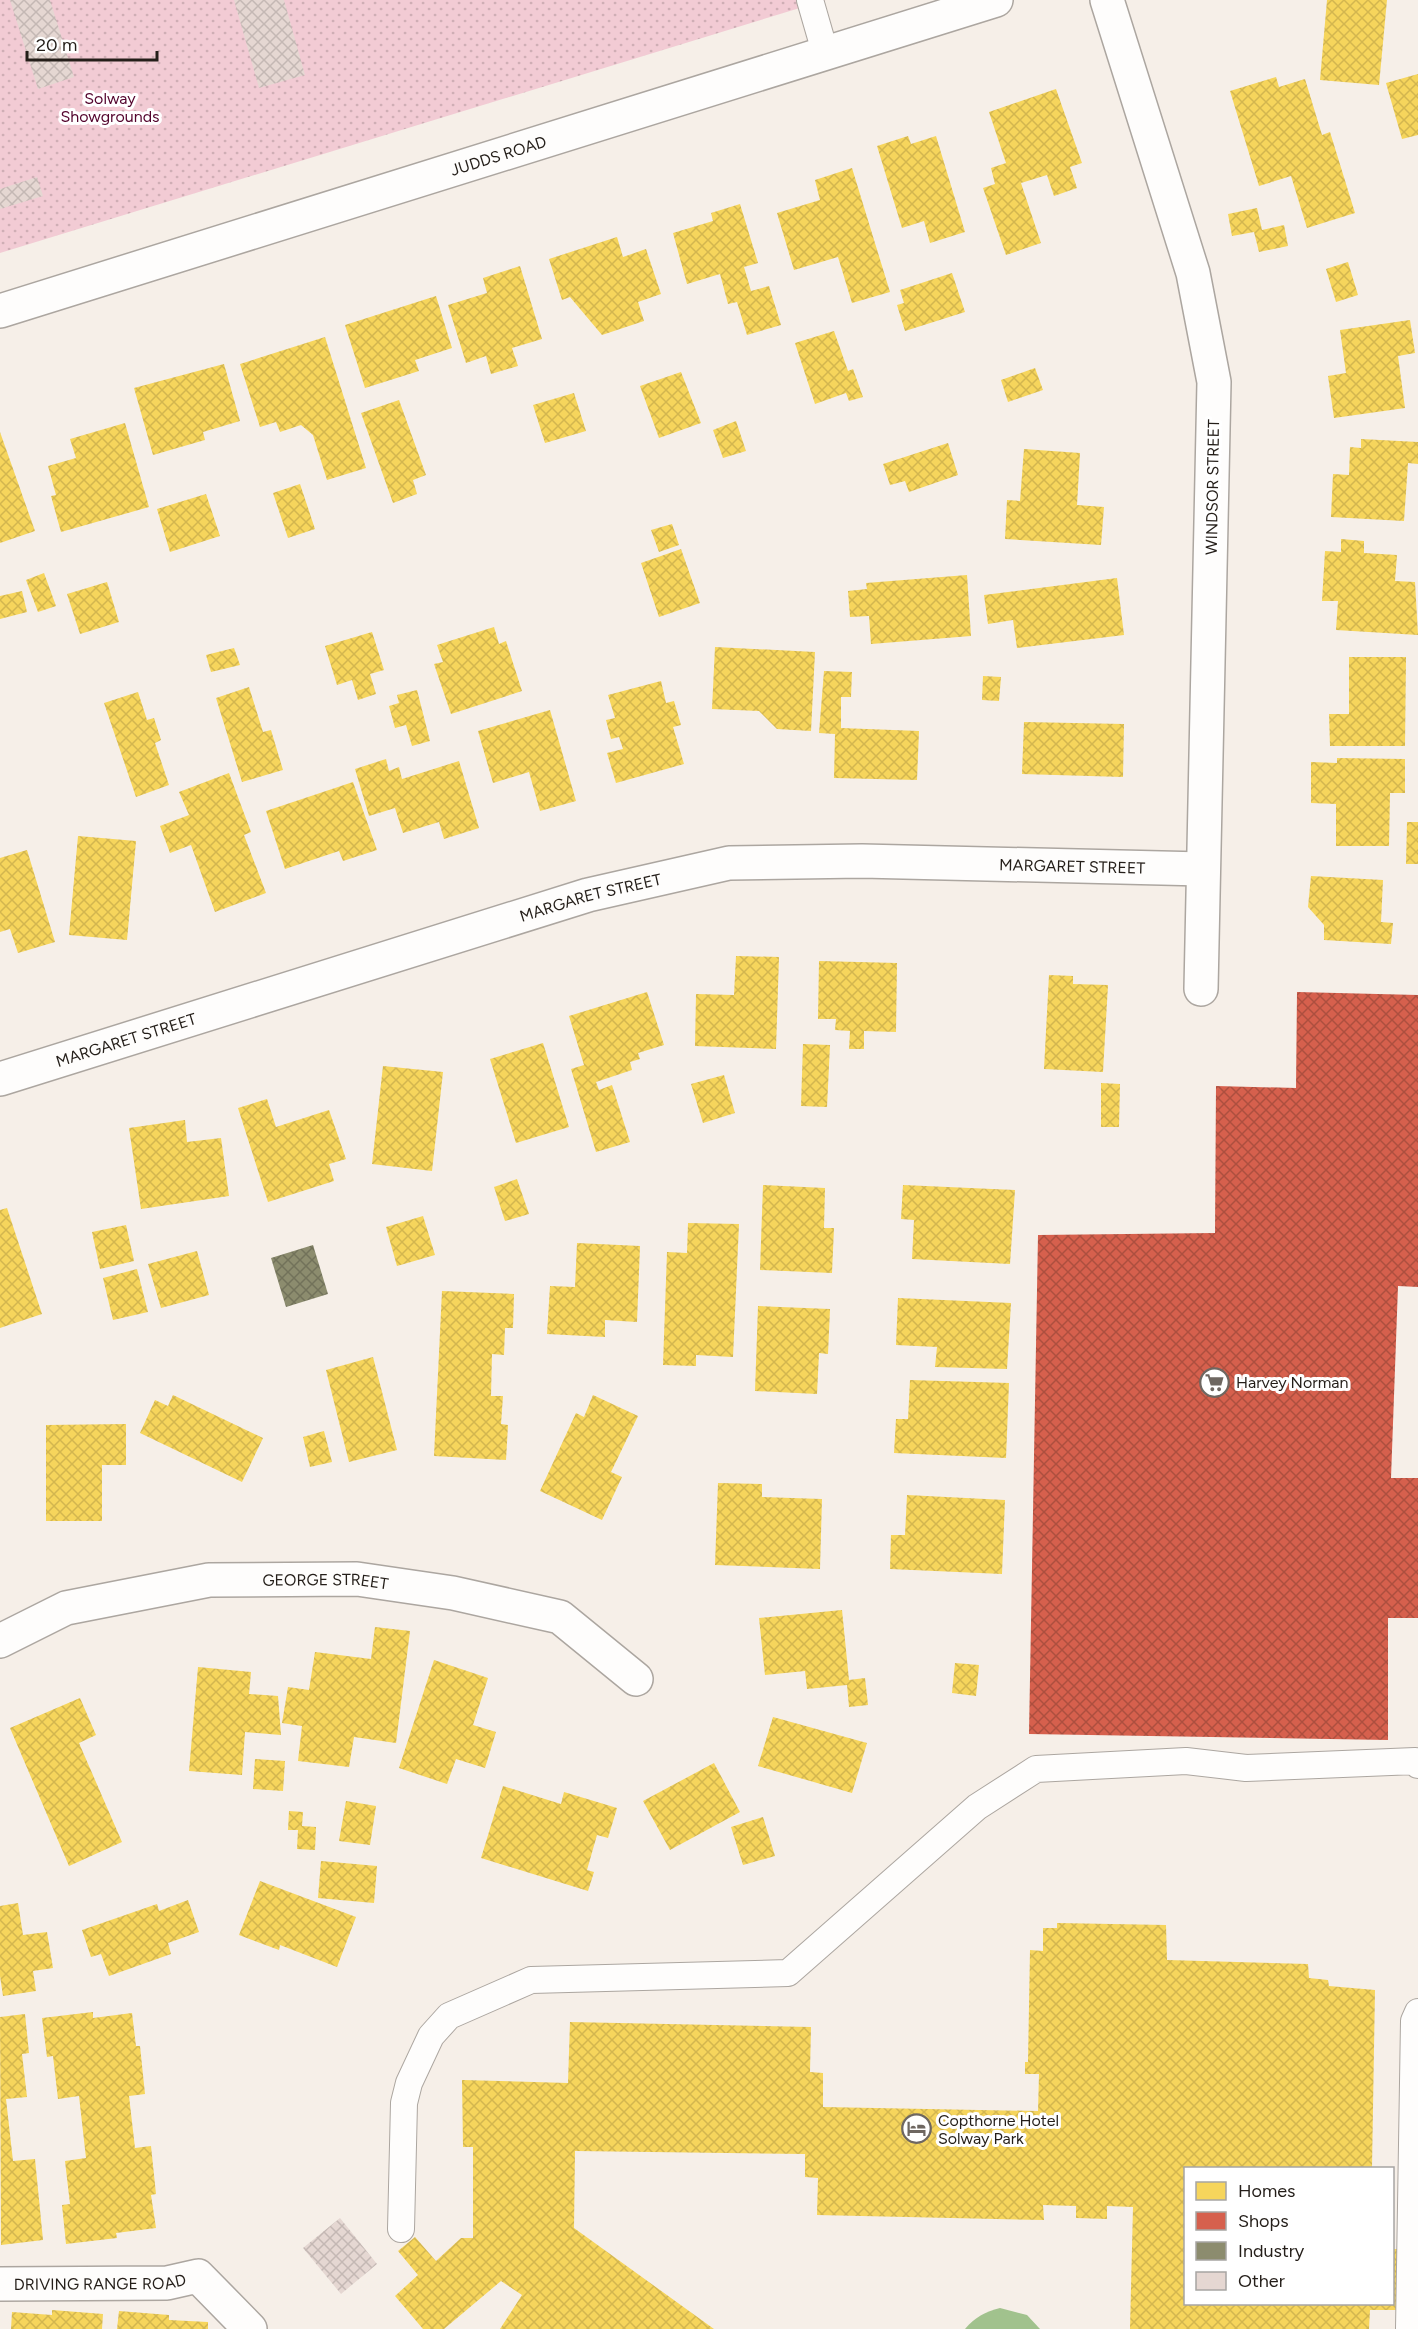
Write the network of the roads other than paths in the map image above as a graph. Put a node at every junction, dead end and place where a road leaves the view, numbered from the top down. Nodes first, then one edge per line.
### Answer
1 (810, 0) edge
2 (996, 0) edge
3 (1107, 0) edge
4 (825, 52) junction
5 (0, 311) edge
6 (1203, 869) junction
7 (1201, 989) dead end
8 (0, 1079) edge
9 (0, 1641) edge
10 (636, 1679) dead end
11 (1418, 1765) edge
12 (1418, 2012) edge
13 (401, 2229) dead end
14 (0, 2284) edge
15 (250, 2329) edge
16 (1408, 2329) edge

1 - 4 lane
2 - 4 street, JUDDS ROAD
3 - 6 street, WINDSOR STREET
4 - 5 street, JUDDS ROAD
6 - 7 street, WINDSOR STREET
6 - 8 street, MARGARET STREET
9 - 10 street, GEORGE STREET
11 - 13 lane
12 - 16 lane
14 - 15 street, DRIVING RANGE ROAD

